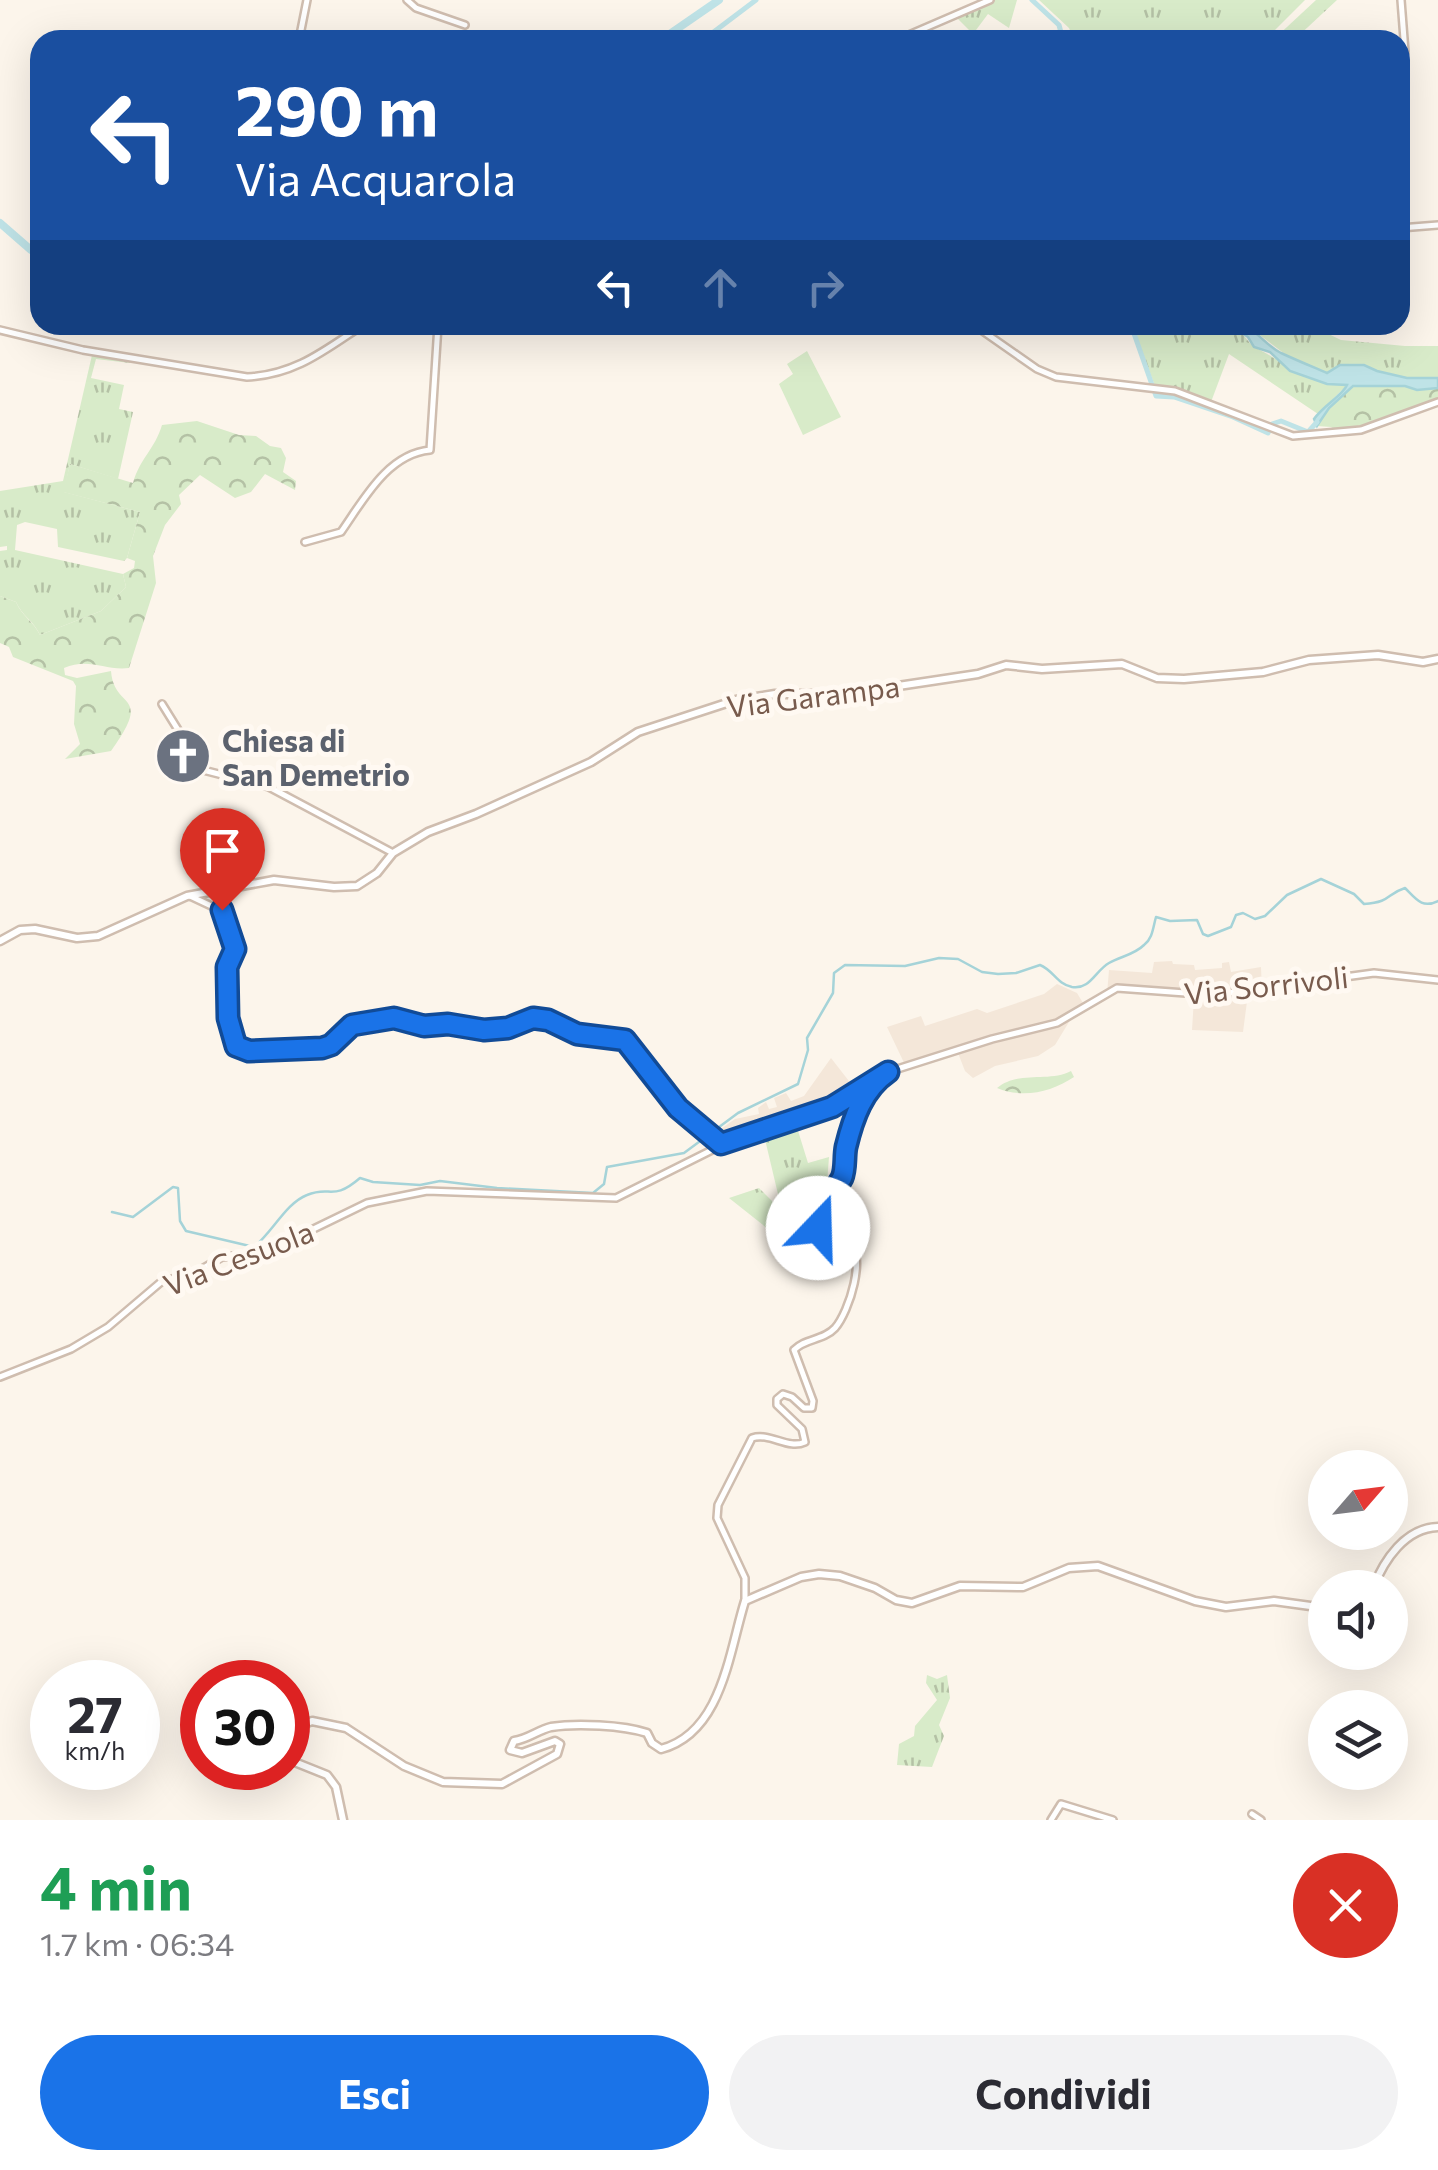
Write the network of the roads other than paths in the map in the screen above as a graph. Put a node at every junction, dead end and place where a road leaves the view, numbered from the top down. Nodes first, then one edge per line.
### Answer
1 (306, 0) edge
2 (407, 0) edge
3 (990, 0) edge
4 (1401, 0) edge
5 (465, 25) dead end
6 (301, 30) edge
7 (920, 30) edge
8 (1403, 30) edge
9 (1438, 225) edge
10 (1410, 227) edge
11 (0, 330) edge
12 (348, 335) edge
13 (437, 335) edge
14 (988, 335) edge
15 (1438, 402) edge
16 (305, 542) dead end
17 (1438, 660) edge
18 (162, 704) dead end
19 (393, 853) junction
20 (187, 896) junction
21 (0, 941) edge
22 (1438, 980) edge
23 (888, 1072) junction
24 (721, 1144) junction
25 (0, 1377) edge
26 (1438, 1527) edge
27 (1380, 1570) edge
28 (745, 1601) junction
29 (1308, 1606) edge
30 (1252, 1814) dead end
31 (344, 1820) edge
32 (1052, 1820) edge
33 (1113, 1820) edge
34 (1261, 1820) edge

1 - 6 street
2 - 5 street
3 - 7 street
4 - 8 street
9 - 10 street
11 - 12 street
13 - 16 street
14 - 15 street
17 - 19 street, Via Garampa
18 - 19 street
19 - 20 street, Via Garampa
20 - 21 street, Via Garampa
20 - 24 street
22 - 23 street, Via Sorrivoli
23 - 24 street, Via Sorrivoli
23 - 28 street
24 - 25 street, Via Cesuola
26 - 27 street
28 - 29 street
28 - 31 street
30 - 34 street
32 - 33 street

